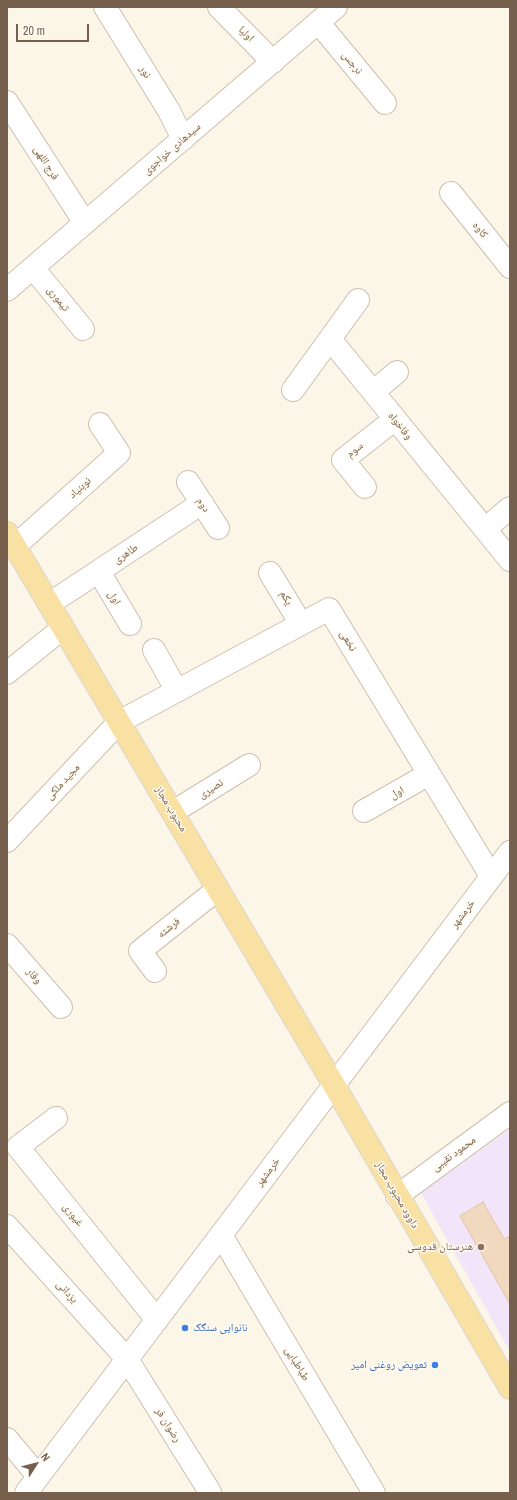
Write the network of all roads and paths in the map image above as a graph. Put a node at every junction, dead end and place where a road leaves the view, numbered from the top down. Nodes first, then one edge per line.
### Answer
1 (105, 7) edge
2 (219, 7) edge
3 (336, 7) edge
4 (318, 22) junction
5 (273, 62) junction
6 (7, 102) edge
7 (385, 103) dead end
8 (183, 139) junction
9 (451, 193) dead end
10 (85, 223) junction
11 (510, 267) edge
12 (33, 268) junction
13 (7, 290) edge
14 (358, 300) dead end
15 (83, 329) dead end
16 (330, 339) junction
17 (397, 372) dead end
18 (293, 390) dead end
19 (373, 392) junction
20 (395, 419) junction
21 (100, 424) dead end
22 (188, 482) dead end
23 (365, 487) dead end
24 (202, 503) junction
25 (510, 508) edge
26 (218, 528) dead end
27 (485, 529) junction
28 (11, 540) edge
29 (510, 560) edge
30 (98, 572) junction
31 (270, 573) dead end
32 (49, 604) junction
33 (130, 624) dead end
34 (301, 624) junction
35 (63, 628) junction
36 (154, 650) dead end
37 (7, 673) edge
38 (177, 691) junction
39 (119, 722) junction
40 (249, 765) dead end
41 (429, 774) junction
42 (364, 811) dead end
43 (173, 812) junction
44 (7, 841) edge
45 (510, 852) edge
46 (491, 876) junction
47 (218, 889) junction
48 (7, 946) edge
49 (154, 971) dead end
50 (60, 1007) dead end
51 (334, 1085) junction
52 (510, 1113) edge
53 (56, 1118) dead end
54 (397, 1196) junction
55 (7, 1226) edge
56 (221, 1235) junction
57 (157, 1320) junction
58 (127, 1359) junction
59 (510, 1388) edge
60 (7, 1439) edge
61 (32, 1484) edge
62 (210, 1492) edge
63 (374, 1493) edge

1 - 8 street, نور
2 - 5 street, اولیا
3 - 4 street, سیدهادی خواجوی
4 - 5 street, سیدهادی خواجوی
4 - 7 street, نرجس
5 - 8 street, سیدهادی خواجوی
6 - 10 street, فرج اللهی
8 - 10 street, سیدهادی خواجوی
9 - 11 street, کاوه
10 - 12 street, سیدهادی خواجوی
12 - 13 street, سیدهادی خواجوی
12 - 15 street, تیموری
14 - 16 street
16 - 18 street
16 - 19 street, وفاخواه
17 - 19 street
19 - 20 street, وفاخواه
20 - 23 street, سوم
20 - 27 street, وفاخواه
21 - 28 street, نوبنیاد
22 - 24 street, دوم
24 - 26 street, دوم
24 - 30 street, طاهری
25 - 27 street
27 - 29 street, وفاخواه
28 - 32 main road, محبوب مجاز
30 - 32 street, طاهری
30 - 33 street, اول
31 - 34 street, یکم
32 - 35 main road, محبوب مجاز
34 - 38 street, نخعی
34 - 41 street, نخعی
35 - 37 street
35 - 39 main road, محبوب مجاز
36 - 38 street
38 - 39 street, نخعی
39 - 43 main road, محبوب مجاز
39 - 44 street, مجید ملکی
40 - 43 street, نصیری
41 - 42 street, اول
41 - 46 street, نخعی
43 - 47 main road, محبوب مجاز
45 - 46 street, خرمشهر
46 - 51 street, خرمشهر
47 - 49 street, فرشته
47 - 51 main road, محبوب مجاز
48 - 50 street, وقار
51 - 54 main road, داوود محبوب مجاز
51 - 56 street, خرمشهر
52 - 54 street, محمود نقیبی
53 - 57 street, غیوری
54 - 59 main road, داوود محبوب مجاز
55 - 58 street, یزدانی
56 - 57 street, خرمشهر
56 - 63 street, طباطبایی
57 - 58 street, خرمشهر
58 - 61 street, خرمشهر
58 - 62 street, رضوان فر
60 - 61 street

